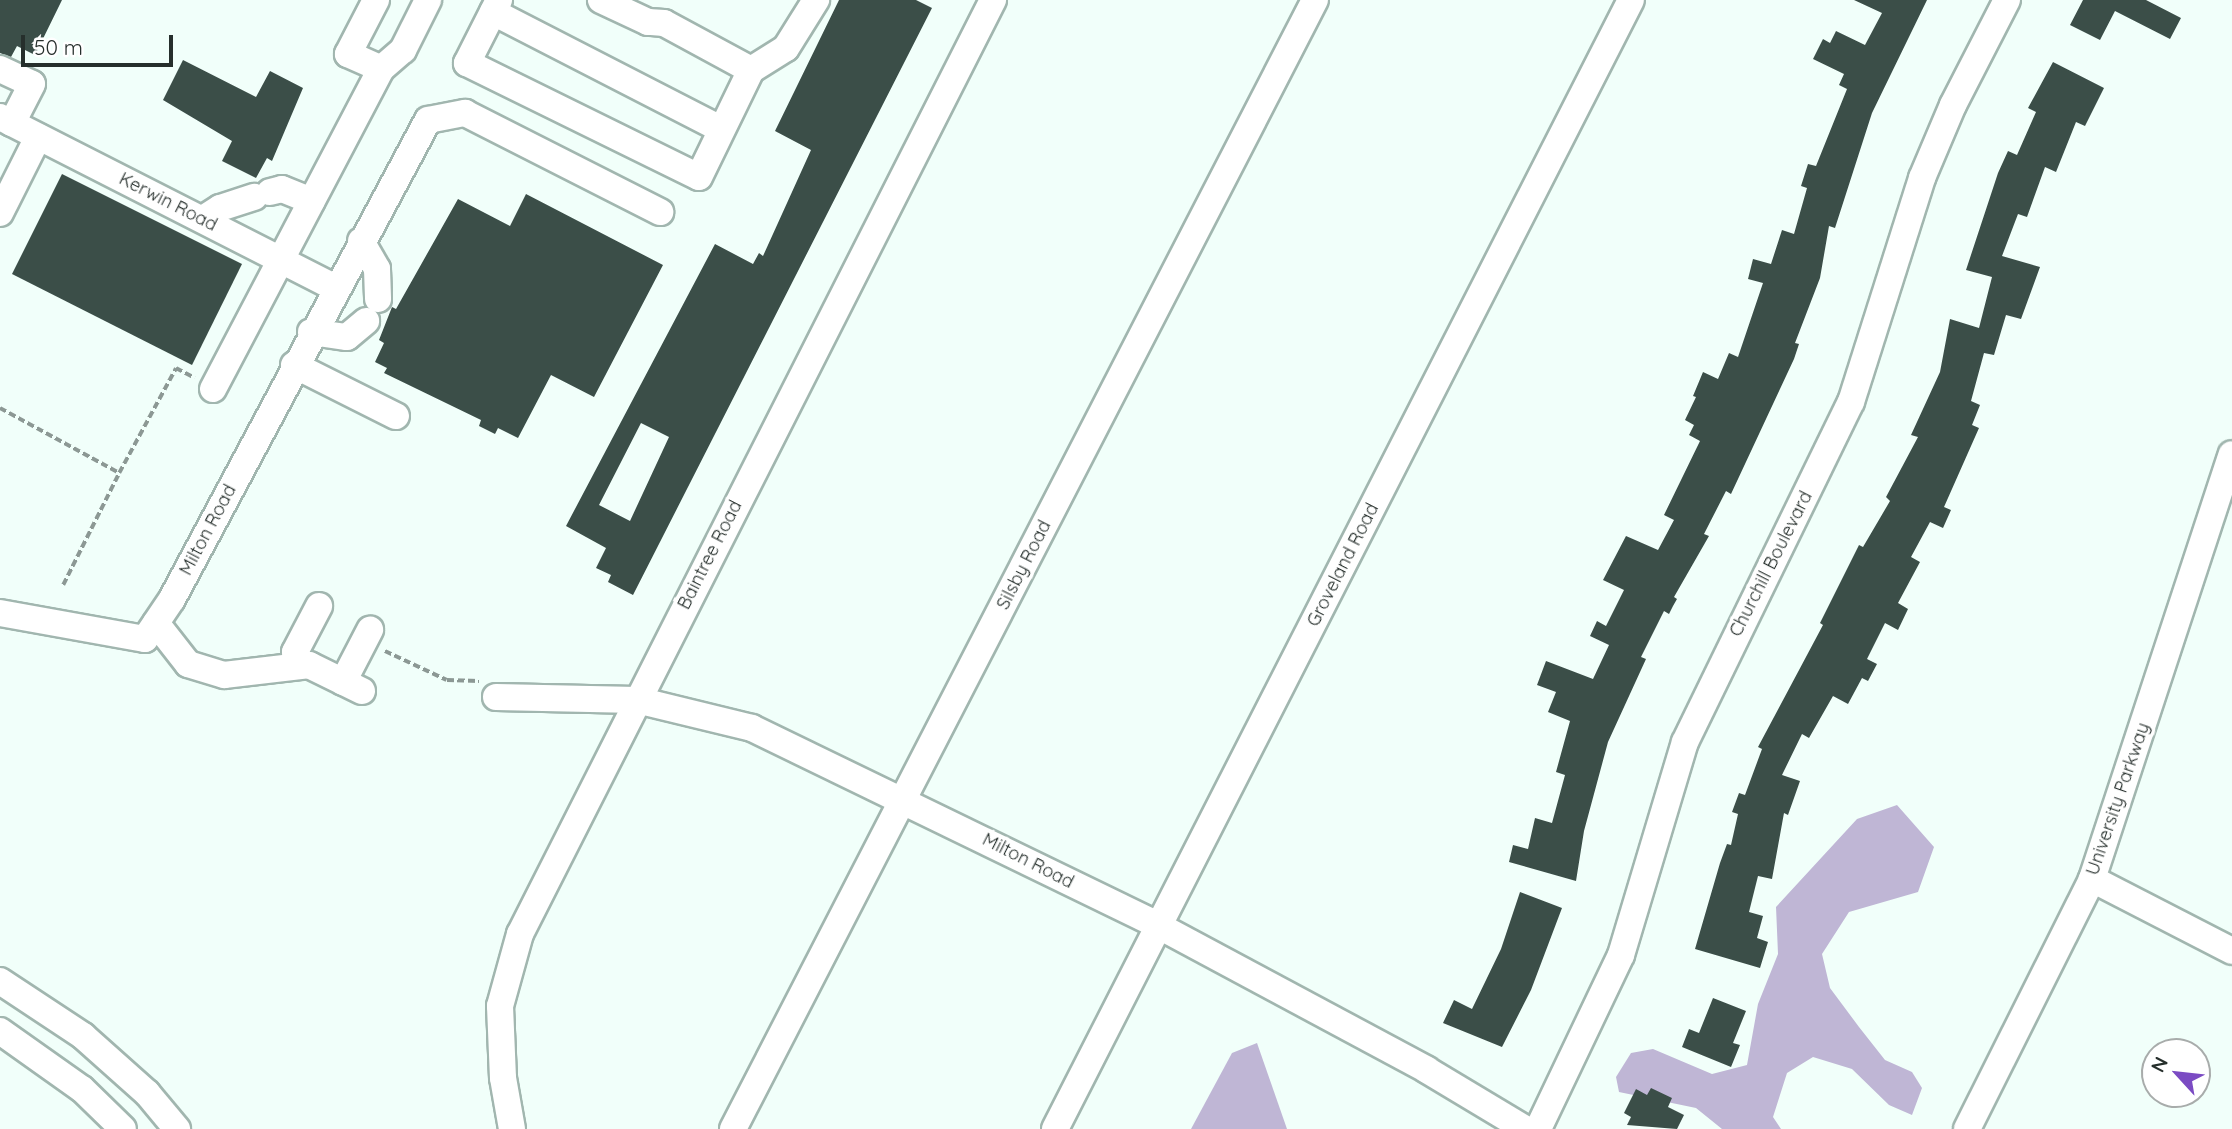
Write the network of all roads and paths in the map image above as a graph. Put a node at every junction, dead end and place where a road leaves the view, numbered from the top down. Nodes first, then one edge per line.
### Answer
1 (376, 0) edge
2 (428, 0) edge
3 (601, 0) edge
4 (817, 0) edge
5 (993, 0) edge
6 (1315, 0) edge
7 (1631, 0) edge
8 (2007, 0) edge
9 (496, 6) edge
10 (663, 11) edge
11 (0, 69) edge
12 (381, 69) junction
13 (751, 70) junction
14 (6, 120) edge
15 (721, 129) junction
16 (38, 137) junction
17 (312, 201) junction
18 (660, 212) dead end
19 (0, 213) edge
20 (203, 219) junction
21 (361, 241) junction
22 (282, 261) junction
23 (335, 288) junction
24 (311, 332) junction
25 (294, 365) junction
26 (213, 389) joint
27 (0, 408) edge
28 (396, 416) dead end
29 (2232, 454) edge
30 (119, 473) junction
31 (63, 585) dead end
32 (319, 606) dead end
33 (0, 613) edge
34 (156, 623) junction
35 (367, 635) joint
36 (297, 666) junction
37 (496, 697) joint
38 (637, 699) junction
39 (904, 799) junction
40 (2092, 879) junction
41 (1159, 926) junction
42 (2232, 951) edge
43 (0, 981) edge
44 (0, 1031) edge
45 (1976, 1126) edge
46 (123, 1129) edge
47 (177, 1129) edge
48 (512, 1129) edge
49 (733, 1129) edge
50 (1055, 1129) edge
51 (1525, 1129) edge
52 (1538, 1129) edge

1 - 12 street
2 - 12 street
3 - 10 street
4 - 13 street
5 - 38 street, Baintree Road
6 - 39 street, Silsby Road
7 - 41 street, Groveland Road
8 - 52 street, Churchill Boulevard
9 - 15 street
9 - 15 street
10 - 13 street
11 - 14 street
12 - 17 street
13 - 15 street
14 - 16 street, Kerwin Road
16 - 19 street
16 - 20 street, Kerwin Road
17 - 20 street
17 - 22 street
18 - 21 street, Milton Road
20 - 22 street, Kerwin Road
21 - 23 street, Milton Road
21 - 24 street
22 - 23 street, Kerwin Road
22 - 26 street
23 - 24 street, Milton Road
24 - 25 street, Milton Road
25 - 28 street
25 - 34 street, Milton Road
26 - 30 path
27 - 30 path
29 - 40 street, University Parkway
30 - 31 path
32 - 36 street
33 - 34 street
34 - 36 street
35 - 36 street
35 - 37 path
37 - 38 street, Milton Road
38 - 39 street, Milton Road
38 - 48 street, Baintree Road
39 - 41 street, Milton Road
39 - 49 street, Silsby Road
40 - 42 street
40 - 45 street, University Parkway
41 - 50 street, Groveland Road
41 - 51 street, Milton Road
43 - 47 street
44 - 46 street

